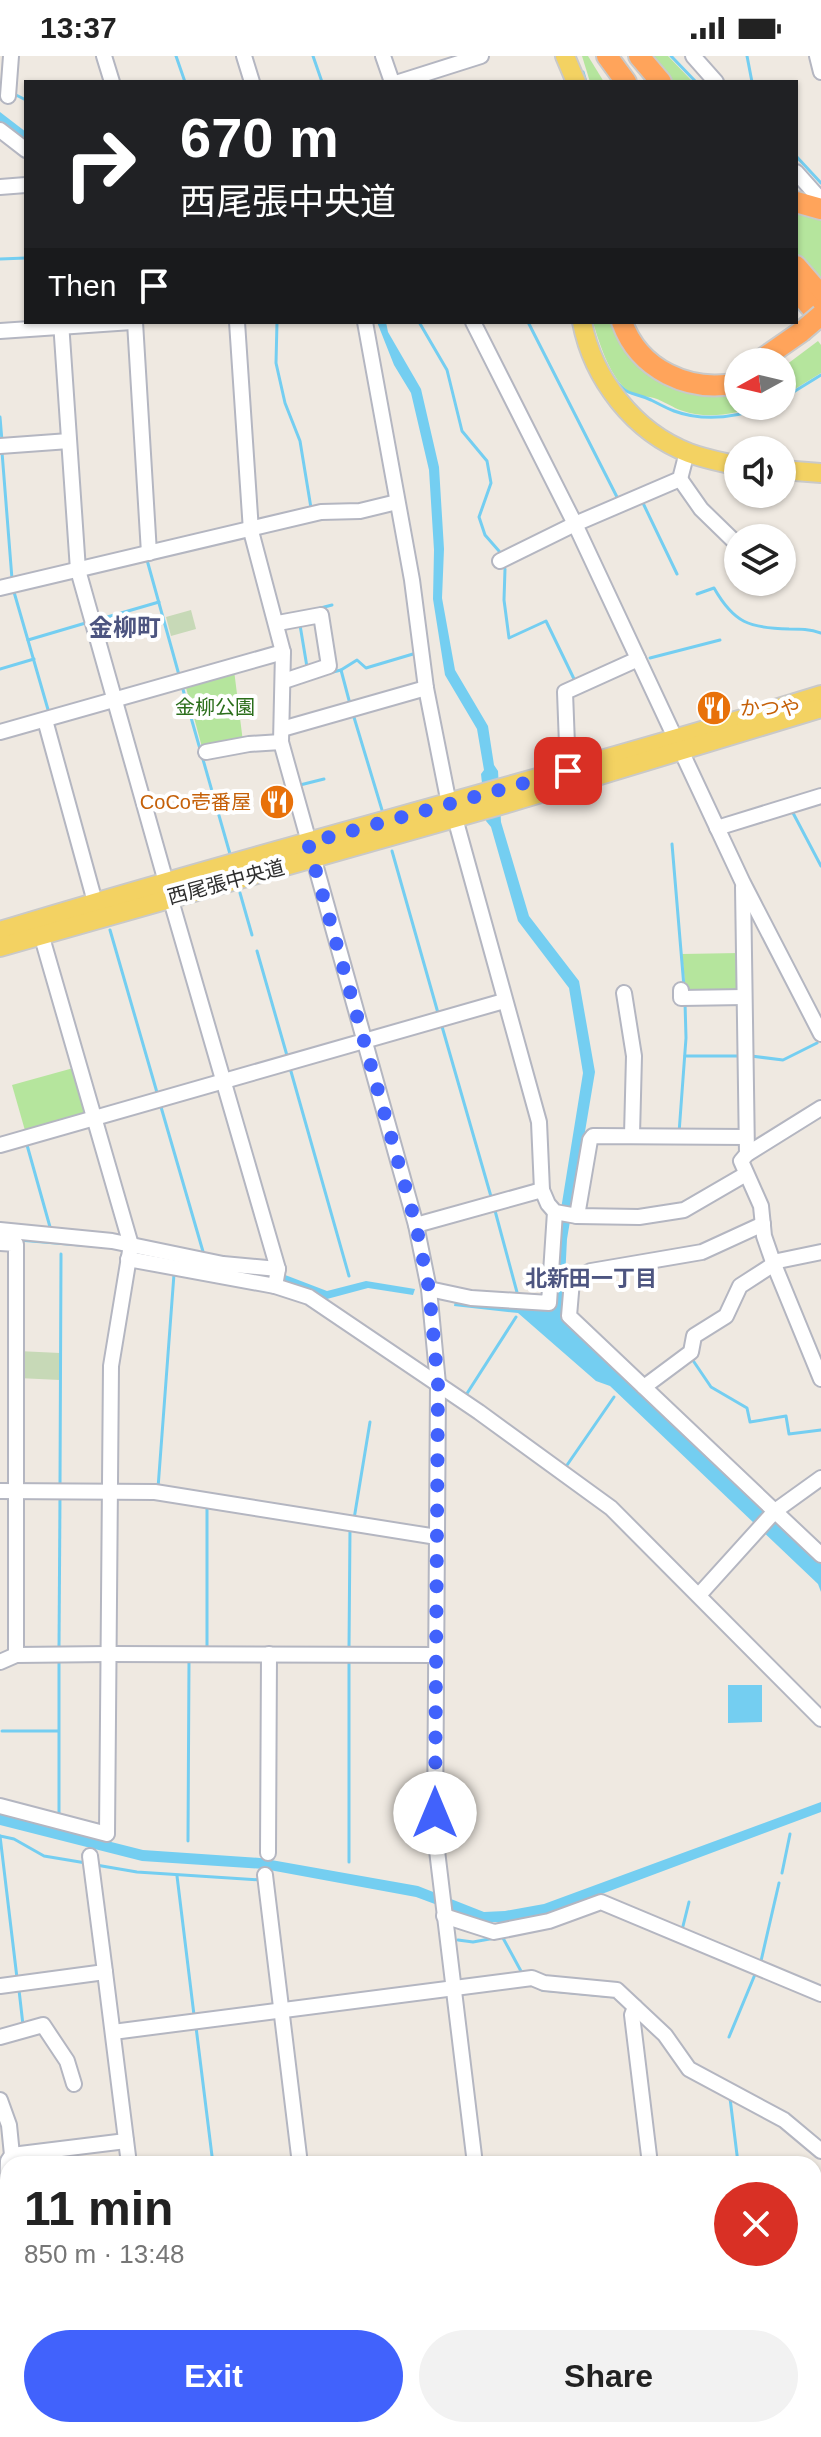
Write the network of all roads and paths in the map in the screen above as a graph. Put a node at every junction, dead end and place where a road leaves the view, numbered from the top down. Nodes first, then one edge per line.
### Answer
1 (11, 56) edge
2 (104, 56) edge
3 (244, 56) edge
4 (383, 56) edge
5 (481, 56) edge
6 (596, 56) edge
7 (607, 56) edge
8 (626, 56) edge
9 (639, 56) edge
10 (693, 56) edge
11 (817, 56) edge
12 (821, 72) edge
13 (111, 80) edge
14 (251, 80) edge
15 (391, 80) edge
16 (405, 80) edge
17 (610, 80) edge
18 (625, 80) edge
19 (644, 80) edge
20 (659, 80) edge
21 (714, 80) edge
22 (8, 96) dead end
23 (0, 130) edge
24 (24, 148) edge
25 (798, 174) edge
26 (24, 185) edge
27 (0, 187) edge
28 (821, 200) edge
29 (798, 203) edge
30 (821, 209) edge
31 (798, 268) edge
32 (798, 292) edge
33 (821, 295) edge
34 (798, 311) edge
35 (821, 317) edge
36 (62, 324) edge
37 (134, 324) edge
38 (237, 324) edge
39 (366, 324) edge
40 (474, 324) edge
41 (583, 324) edge
42 (623, 324) edge
43 (636, 324) edge
44 (0, 331) edge
45 (813, 334) edge
46 (786, 348) edge
47 (796, 349) edge
48 (724, 371) edge
49 (724, 384) edge
50 (69, 441) junction
51 (0, 446) edge
52 (687, 452) junction
53 (724, 462) edge
54 (796, 471) edge
55 (821, 473) edge
56 (680, 479) junction
57 (397, 502) junction
58 (575, 524) junction
59 (251, 531) junction
60 (724, 531) edge
61 (149, 553) junction
62 (500, 561) dead end
63 (78, 570) junction
64 (0, 588) edge
65 (278, 623) junction
66 (283, 652) junction
67 (638, 659) junction
68 (284, 681) junction
69 (426, 688) junction
70 (821, 695) edge
71 (116, 699) junction
72 (821, 708) edge
73 (45, 720) junction
74 (0, 732) edge
75 (281, 735) junction
76 (679, 746) junction
77 (206, 752) dead end
78 (568, 771) junction
79 (510, 795) junction
80 (821, 796) edge
81 (452, 811) junction
82 (717, 828) junction
83 (310, 851) junction
84 (743, 883) junction
85 (168, 889) junction
86 (95, 902) junction
87 (0, 931) edge
88 (41, 934) junction
89 (0, 947) edge
90 (681, 990) dead end
91 (624, 993) dead end
92 (744, 997) junction
93 (504, 1001) junction
94 (821, 1034) edge
95 (364, 1041) junction
96 (224, 1080) junction
97 (821, 1108) edge
98 (94, 1118) junction
99 (632, 1135) junction
100 (746, 1137) junction
101 (0, 1145) edge
102 (744, 1163) junction
103 (542, 1190) junction
104 (566, 1214) junction
105 (763, 1224) junction
106 (416, 1225) junction
107 (0, 1230) edge
108 (0, 1243) edge
109 (130, 1252) junction
110 (821, 1252) edge
111 (774, 1263) junction
112 (276, 1277) junction
113 (550, 1280) junction
114 (572, 1281) junction
115 (429, 1289) junction
116 (821, 1379) edge
117 (438, 1384) junction
118 (644, 1387) junction
119 (821, 1478) edge
120 (0, 1491) edge
121 (16, 1491) junction
122 (110, 1492) junction
123 (774, 1512) junction
124 (437, 1537) junction
125 (821, 1555) edge
126 (16, 1575) junction
127 (0, 1578) edge
128 (699, 1595) junction
129 (109, 1654) junction
130 (269, 1654) junction
131 (16, 1655) junction
132 (436, 1655) junction
133 (0, 1662) edge
134 (821, 1719) edge
135 (0, 1806) edge
136 (268, 1853) dead end
137 (90, 1856) dead end
138 (265, 1875) dead end
139 (444, 1914) junction
140 (105, 1972) junction
141 (0, 1986) edge
142 (453, 1989) junction
143 (821, 1994) edge
144 (635, 2007) junction
145 (282, 2011) junction
146 (113, 2032) junction
147 (0, 2037) edge
148 (74, 2084) dead end
149 (0, 2100) edge
150 (126, 2141) junction
151 (821, 2151) edge
152 (12, 2155) joint
153 (128, 2156) edge
154 (299, 2156) edge
155 (474, 2156) edge
156 (649, 2156) edge

1 - 22 street
2 - 13 street
3 - 14 street
4 - 15 street
5 - 16 street
6 - 17 highway
7 - 18 highway
8 - 19 highway
9 - 20 highway
10 - 21 street
11 - 12 street
23 - 24 street
25 - 28 street
26 - 27 street
29 - 30 highway
31 - 33 highway
32 - 35 highway
34 - 45 highway
35 - 45 highway, bridge
36 - 44 street
36 - 50 street
37 - 61 street
38 - 59 street
39 - 57 street
40 - 58 street
41 - 52 main road
42 - 49 highway
43 - 48 highway
45 - 46 highway
45 - 47 highway
50 - 51 street
50 - 63 street
52 - 53 main road
52 - 56 street
54 - 55 main road
56 - 58 street
56 - 60 street
57 - 59 street
57 - 69 street
58 - 62 street
58 - 67 street
59 - 61 street
59 - 65 street
61 - 63 street
63 - 64 street
63 - 71 street
65 - 66 street
65 - 68 street
66 - 68 street
66 - 71 street
67 - 76 street
67 - 78 street
68 - 75 street
69 - 75 street
69 - 81 street
70 - 76 main road, 西尾張中央道
71 - 73 street
71 - 85 street
72 - 76 main road, 西尾張中央道
73 - 74 street
73 - 86 street
75 - 77 street
75 - 83 street
76 - 78 main road, 西尾張中央道
76 - 79 main road, 西尾張中央道
76 - 82 street
78 - 79 main road, 西尾張中央道
79 - 81 main road, 西尾張中央道
80 - 82 street
81 - 83 main road, 西尾張中央道
81 - 93 street
82 - 84 street
83 - 85 main road, 西尾張中央道
83 - 95 street
84 - 92 street
84 - 94 street
85 - 86 main road, 西尾張中央道
85 - 88 main road, 西尾張中央道
85 - 96 street
86 - 87 main road, 西尾張中央道
88 - 89 main road, 西尾張中央道
88 - 98 street
90 - 92 street
91 - 99 street
92 - 100 street
93 - 95 street
93 - 103 street
95 - 96 street
95 - 106 street
96 - 98 street
96 - 112 street
97 - 102 street
98 - 101 street
98 - 109 street
99 - 100 street
99 - 104 street
100 - 102 street
102 - 104 street
102 - 105 street
103 - 104 street
103 - 106 street
104 - 113 street
105 - 111 street
105 - 114 street
106 - 115 street
107 - 109 street
108 - 121 street
109 - 112 street
109 - 122 street
110 - 111 street
111 - 116 street
111 - 118 street
112 - 117 street
113 - 114 street
113 - 115 street
114 - 118 street
115 - 117 street
117 - 124 street
117 - 128 street
118 - 123 street
119 - 123 street
120 - 121 street
121 - 122 street
121 - 126 street
122 - 124 street
122 - 129 street
123 - 125 street
123 - 128 street
124 - 132 street
126 - 127 street
126 - 131 street
128 - 134 street
129 - 130 street
129 - 131 street
129 - 135 street
130 - 132 street
130 - 136 street
131 - 133 street
132 - 139 street
137 - 140 street
138 - 145 street
139 - 142 street
139 - 143 street
140 - 141 street
140 - 146 street
142 - 144 street
142 - 145 street
142 - 155 street
144 - 151 street
144 - 156 street
145 - 146 street
145 - 154 street
146 - 150 street
147 - 148 street
149 - 152 street
150 - 152 street
150 - 153 street

